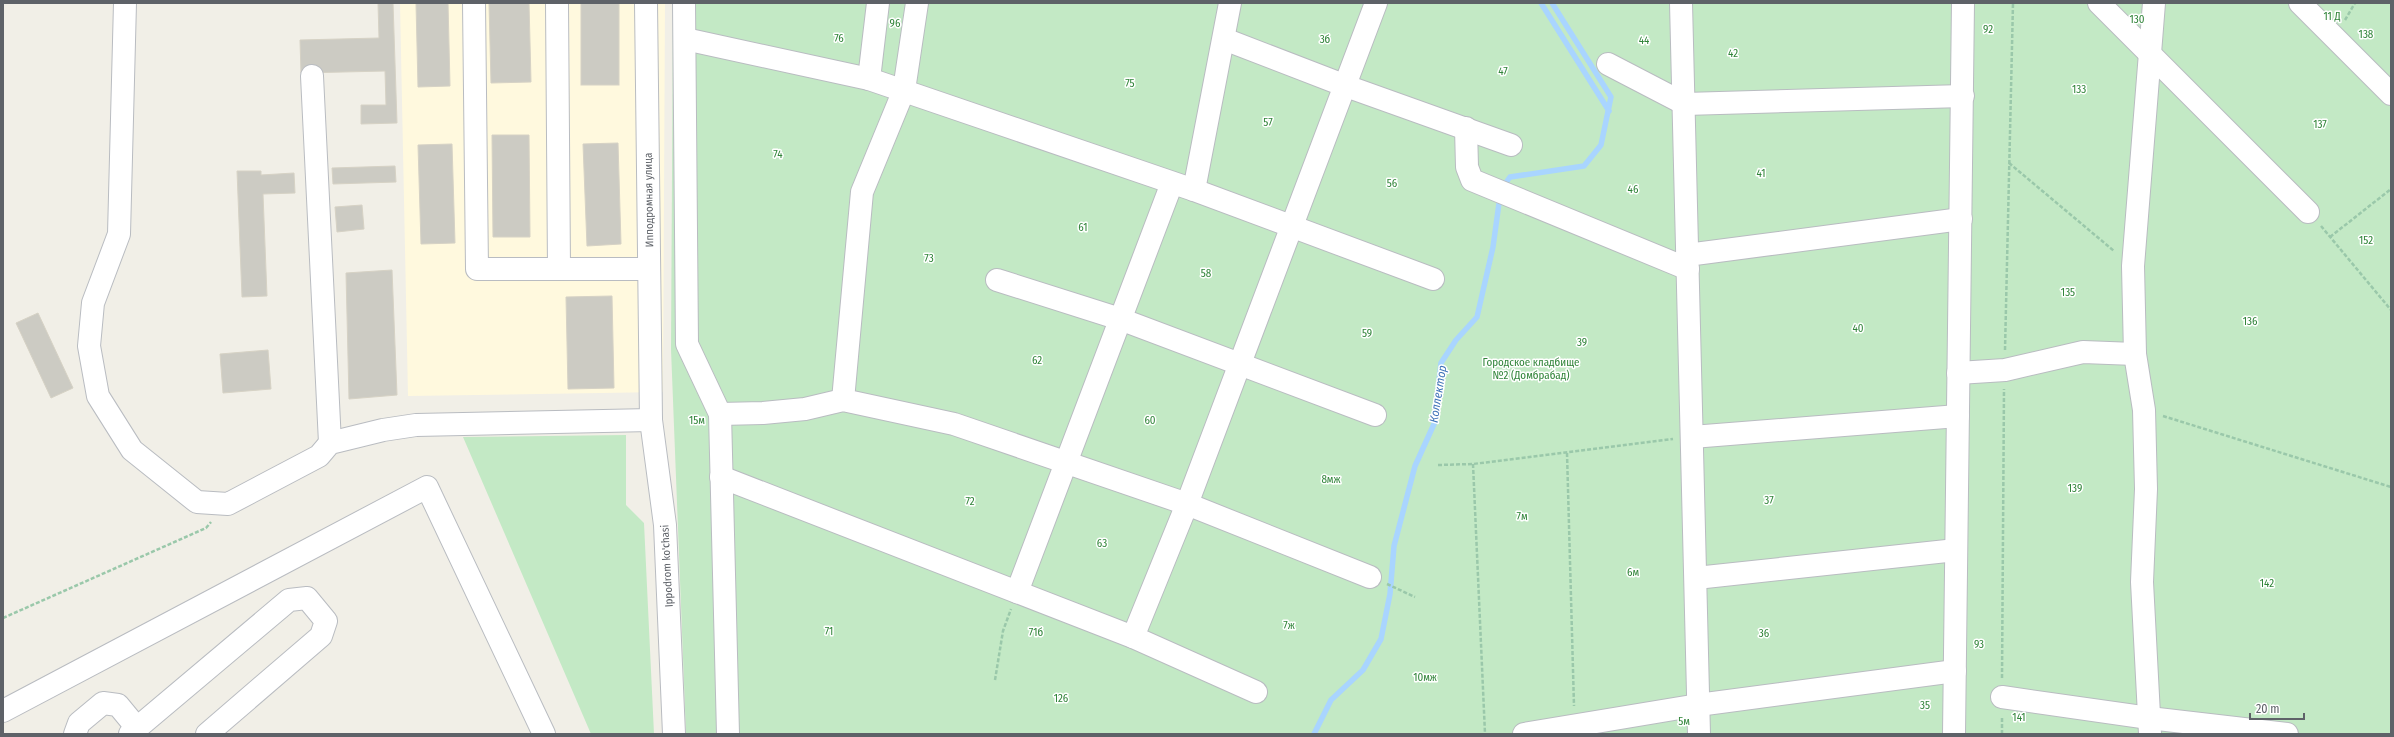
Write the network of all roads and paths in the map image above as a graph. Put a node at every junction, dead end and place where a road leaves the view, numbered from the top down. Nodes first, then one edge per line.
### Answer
1 (125, 3) edge
2 (474, 3) edge
3 (557, 3) edge
4 (646, 3) edge
5 (684, 3) edge
6 (878, 3) edge
7 (917, 3) edge
8 (1230, 3) edge
9 (1376, 3) edge
10 (1681, 3) edge
11 (1963, 3) edge
12 (2013, 3) edge
13 (2099, 3) edge
14 (2154, 3) edge
15 (2300, 3) edge
16 (684, 39) junction
17 (1224, 39) junction
18 (2151, 55) junction
19 (1608, 64) dead end
20 (312, 76) dead end
21 (869, 79) junction
22 (1346, 86) junction
23 (904, 90) junction
24 (2391, 94) edge
25 (1963, 96) junction
26 (1685, 104) junction
27 (1466, 128) junction
28 (1511, 145) dead end
29 (2009, 163) junction
30 (1172, 183) junction
31 (2391, 189) edge
32 (1194, 190) junction
33 (2308, 212) dead end
34 (1961, 219) junction
35 (1293, 226) junction
36 (1687, 262) junction
37 (2133, 266) junction
38 (560, 269) junction
39 (649, 269) junction
40 (1433, 279) dead end
41 (997, 280) dead end
42 (2391, 310) edge
43 (1120, 319) junction
44 (2135, 354) junction
45 (1240, 363) junction
46 (2005, 370) junction
47 (1958, 373) junction
48 (650, 398) joint
49 (843, 400) junction
50 (2144, 410) junction
51 (720, 414) junction
52 (1375, 415) dead end
53 (1958, 416) junction
54 (651, 420) junction
55 (1692, 437) junction
56 (330, 442) junction
57 (1567, 453) junction
58 (1065, 461) junction
59 (1473, 464) junction
60 (1438, 465) dead end
61 (721, 477) junction
62 (2391, 487) edge
63 (228, 504) junction
64 (1187, 504) junction
65 (1956, 550) junction
66 (1370, 577) dead end
67 (1696, 578) junction
68 (1391, 586) dead end
69 (1017, 592) junction
70 (1416, 597) dead end
71 (3, 618) edge
72 (1133, 637) junction
73 (1955, 671) junction
74 (995, 680) dead end
75 (1256, 692) dead end
76 (2002, 697) joint
77 (1698, 705) junction
78 (3, 711) edge
79 (1575, 725) junction
80 (2149, 726) edge
81 (133, 731) edge
82 (75, 734) edge
83 (207, 734) edge
84 (544, 734) edge
85 (674, 734) edge
86 (728, 734) edge
87 (1485, 734) edge
88 (1524, 734) edge
89 (1699, 734) edge
90 (1954, 734) edge
91 (2287, 734) edge

1 - 63 street
2 - 38 street
3 - 38 street
4 - 39 street, Ипподромная улица
5 - 16 street
6 - 21 street
7 - 23 street
8 - 17 street
9 - 22 street
10 - 26 street
11 - 25 street
12 - 29 path
13 - 18 street
14 - 18 street
15 - 24 street
16 - 21 street
16 - 51 street
17 - 22 street
17 - 32 street
18 - 33 street
18 - 37 street
19 - 26 street
20 - 56 street
21 - 23 street
22 - 27 street
22 - 35 street
23 - 30 street
23 - 49 street
25 - 26 street
25 - 34 street
26 - 36 street
27 - 28 street
27 - 36 street
29 - 37 path
29 - 46 path
30 - 32 street
30 - 43 street
31 - 42 path
32 - 35 street
34 - 36 street
34 - 47 street
35 - 40 street
35 - 45 street
36 - 55 street
37 - 44 street
38 - 39 street
39 - 48 street, Ипподромная улица
41 - 43 street
43 - 45 street
43 - 58 street
44 - 46 street
44 - 50 street
45 - 52 street
45 - 64 street
46 - 47 street
46 - 76 path
47 - 53 street
48 - 54 street, Ippodrom ko'chasi
49 - 51 street
49 - 58 street
50 - 62 path
50 - 80 street
51 - 61 street
53 - 55 street
53 - 65 street
54 - 56 street
54 - 85 street, Ippodrom ko'chasi
55 - 57 path
55 - 67 street
56 - 63 street
57 - 59 path
57 - 79 path
58 - 64 street
58 - 69 street
59 - 60 path
59 - 87 path
61 - 69 street
61 - 86 street
63 - 71 path
64 - 66 street
64 - 72 street
65 - 67 street
65 - 73 street
67 - 77 street
68 - 70 path
69 - 72 street
69 - 74 path
72 - 75 street
73 - 77 street
73 - 90 street
76 - 80 street
77 - 79 street
77 - 89 street
78 - 84 street
79 - 88 street
80 - 91 street
81 - 82 street
81 - 83 street

